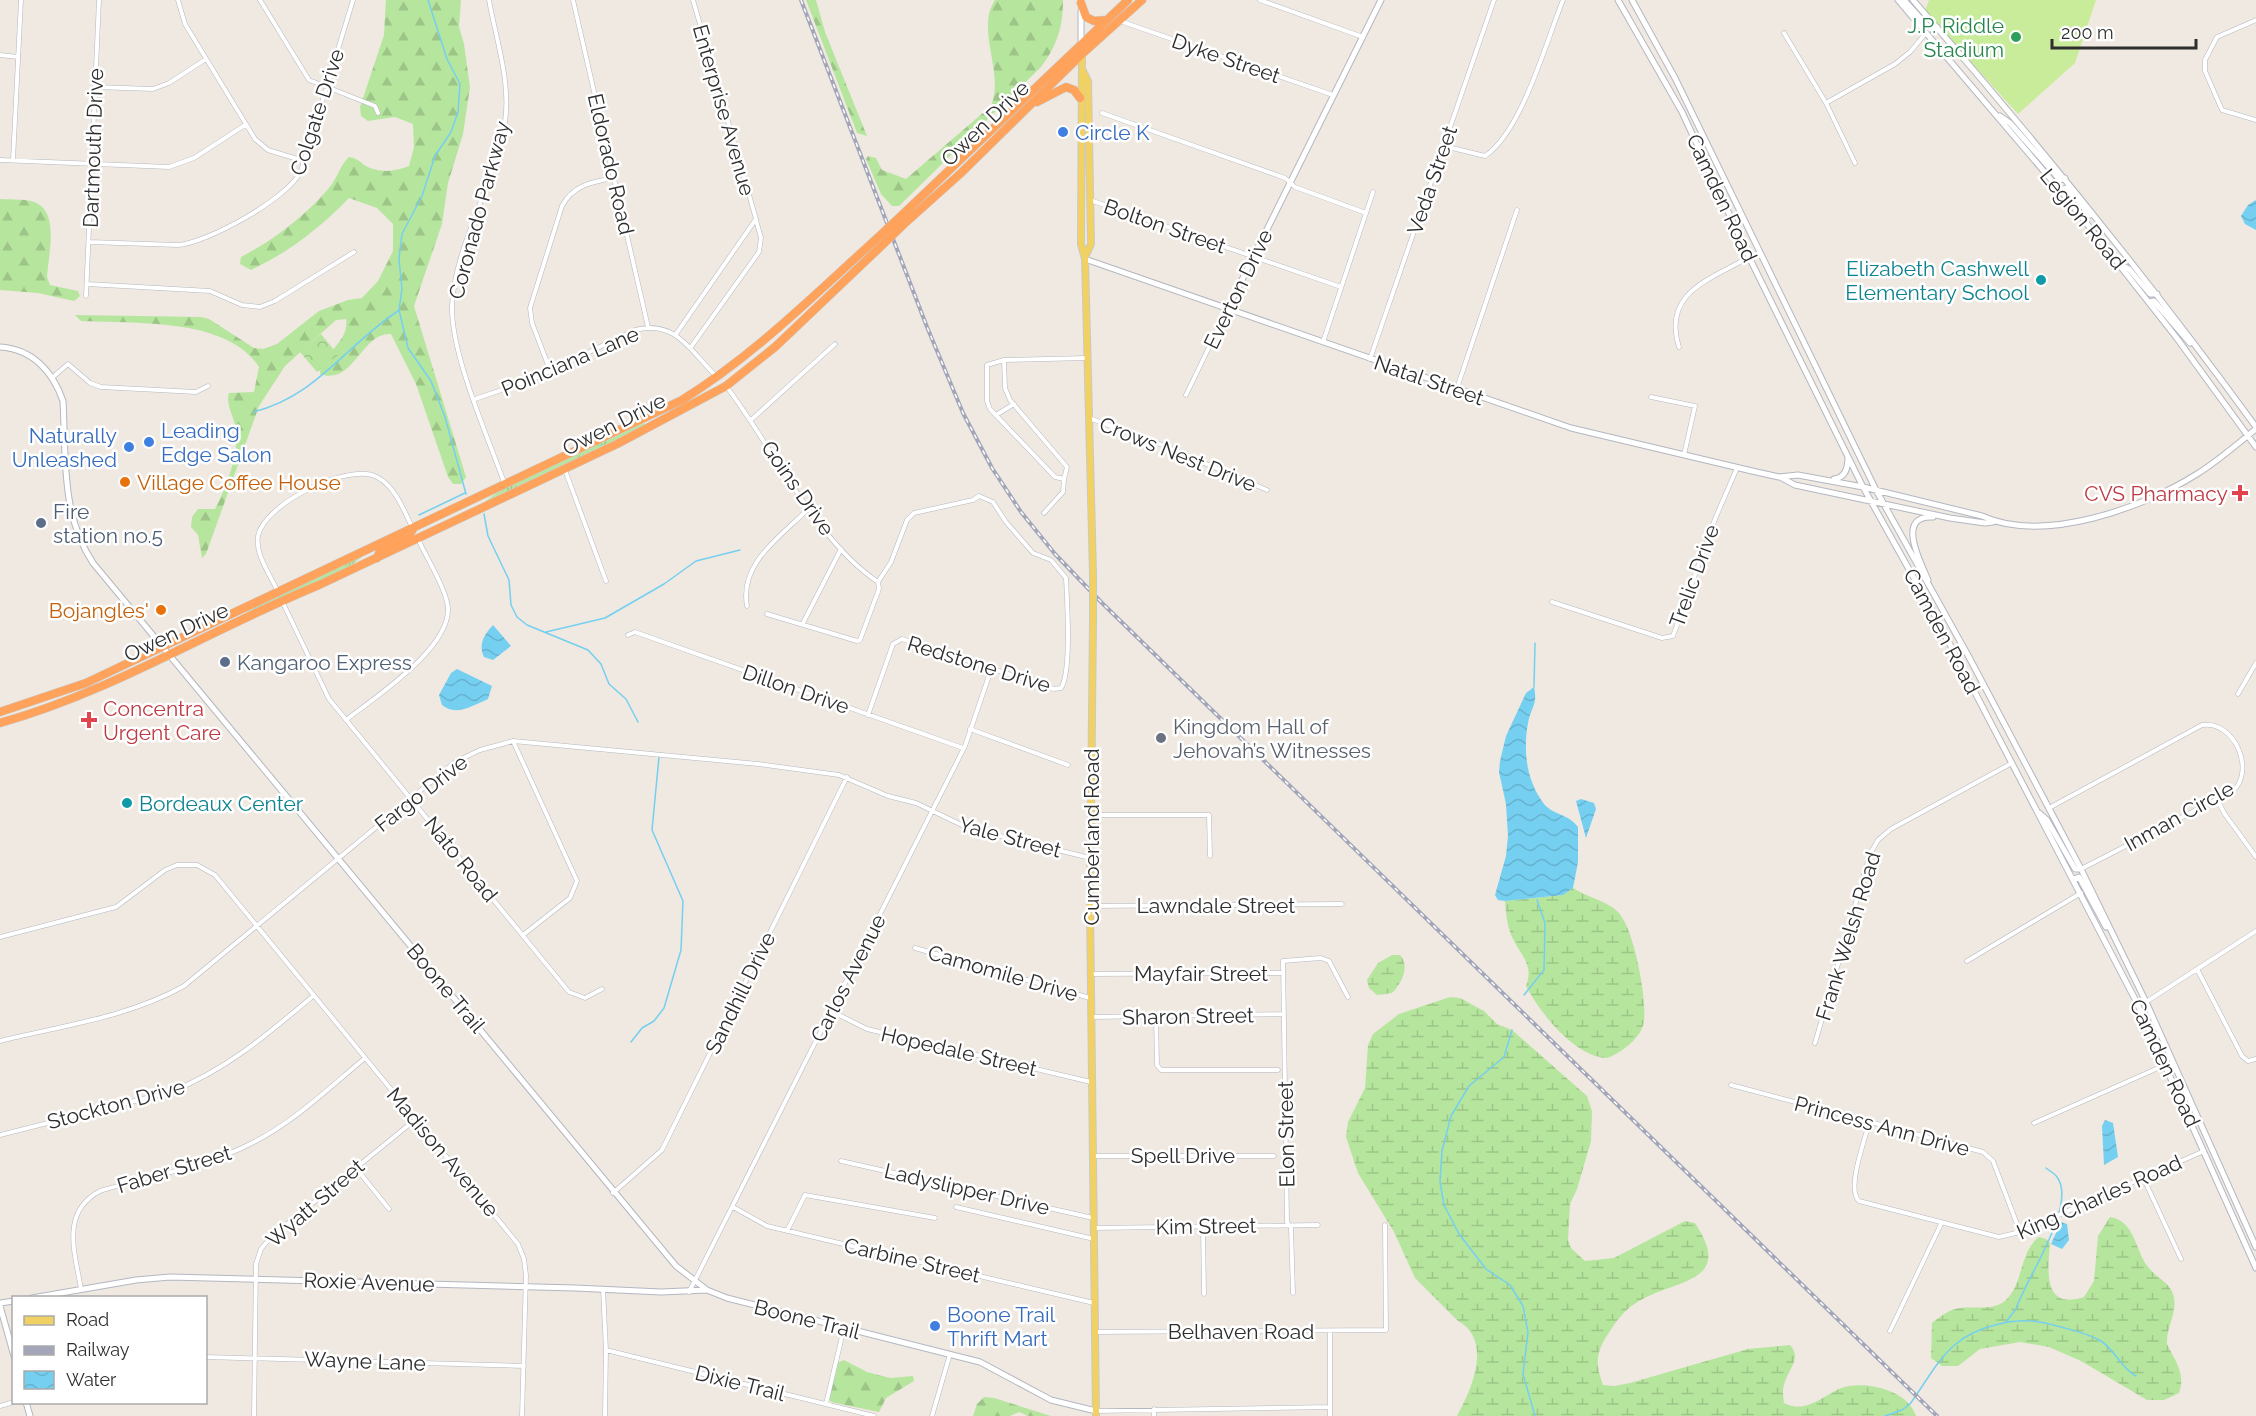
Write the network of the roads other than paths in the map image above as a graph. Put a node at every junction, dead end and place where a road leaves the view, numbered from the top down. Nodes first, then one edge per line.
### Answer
1 (21, 0) edge
2 (99, 0) edge
3 (178, 0) edge
4 (260, 0) edge
5 (353, 0) edge
6 (489, 0) edge
7 (573, 0) edge
8 (693, 0) edge
9 (1128, 0) edge
10 (1142, 0) edge
11 (1260, 0) edge
12 (1381, 0) edge
13 (1494, 0) edge
14 (1563, 0) edge
15 (1618, 0) edge
16 (1632, 0) edge
17 (1898, 0) edge
18 (1904, 0) edge
19 (1913, 0) edge
20 (1081, 2) edge
21 (1107, 20) junction
22 (2256, 20) edge
23 (1119, 21) junction
24 (1936, 27) junction
25 (1784, 33) dead end
26 (1926, 33) junction
27 (1363, 37) junction
28 (1081, 42) junction
29 (1082, 54) junction
30 (0, 56) edge
31 (18, 57) junction
32 (206, 59) junction
33 (1082, 69) junction
34 (95, 87) junction
35 (326, 88) junction
36 (1333, 95) junction
37 (1080, 98) junction
38 (1826, 104) junction
39 (1025, 109) junction
40 (1994, 112) junction
41 (378, 113) dead end
42 (1102, 113) dead end
43 (2256, 120) edge
44 (245, 124) junction
45 (1444, 146) junction
46 (0, 160) edge
47 (13, 160) junction
48 (304, 161) junction
49 (1855, 163) dead end
50 (92, 165) junction
51 (614, 178) junction
52 (2065, 178) junction
53 (1290, 183) junction
54 (2060, 190) junction
55 (1373, 192) dead end
56 (1090, 200) junction
57 (1517, 210) dead end
58 (1366, 213) junction
59 (756, 219) junction
60 (903, 220) junction
61 (89, 242) junction
62 (2119, 246) junction
63 (354, 252) dead end
64 (1254, 257) junction
65 (1749, 257) junction
66 (1085, 259) junction
67 (2119, 264) junction
68 (87, 284) junction
69 (1341, 287) junction
70 (2157, 294) junction
71 (86, 296) dead end
72 (2149, 302) junction
73 (1227, 310) junction
74 (648, 327) junction
75 (676, 334) junction
76 (765, 341) junction
77 (1323, 343) junction
78 (835, 344) dead end
79 (0, 347) edge
80 (691, 347) junction
81 (1679, 347) dead end
82 (2200, 352) junction
83 (1087, 358) junction
84 (1370, 359) junction
85 (1004, 360) junction
86 (550, 370) junction
87 (53, 377) junction
88 (717, 377) junction
89 (208, 386) dead end
90 (726, 386) junction
91 (1457, 389) junction
92 (1186, 396) dead end
93 (1651, 397) dead end
94 (475, 399) junction
95 (1014, 404) junction
96 (674, 413) junction
97 (996, 415) junction
98 (1089, 418) junction
99 (751, 420) junction
100 (2256, 428) edge
101 (2248, 436) junction
102 (2256, 447) edge
103 (1847, 453) junction
104 (1683, 456) junction
105 (1737, 468) junction
106 (565, 469) junction
107 (1779, 477) junction
108 (1064, 479) junction
109 (1827, 480) junction
110 (505, 485) junction
111 (1863, 487) junction
112 (1267, 490) dead end
113 (1876, 490) junction
114 (1870, 501) junction
115 (1884, 503) junction
116 (466, 505) junction
117 (809, 508) junction
118 (1044, 513) dead end
119 (1950, 518) junction
120 (1994, 522) junction
121 (413, 530) junction
122 (418, 539) junction
123 (841, 549) junction
124 (377, 558) junction
125 (606, 581) dead end
126 (878, 582) junction
127 (280, 597) junction
128 (1552, 602) dead end
129 (1937, 604) junction
130 (747, 606) dead end
131 (767, 614) dead end
132 (803, 623) junction
133 (628, 635) dead end
134 (162, 648) junction
135 (169, 657) junction
136 (2256, 663) edge
137 (991, 670) junction
138 (2238, 694) dead end
139 (0, 712) edge
140 (868, 715) junction
141 (346, 720) junction
142 (0, 723) edge
143 (970, 729) junction
144 (513, 741) junction
145 (963, 748) junction
146 (2012, 763) junction
147 (1068, 765) dead end
148 (847, 777) junction
149 (411, 798) junction
150 (2217, 799) junction
151 (2049, 808) junction
152 (2036, 809) junction
153 (931, 812) junction
154 (1091, 815) junction
155 (1210, 856) dead end
156 (2256, 857) edge
157 (1090, 858) junction
158 (338, 859) junction
159 (2081, 869) junction
160 (2074, 879) junction
161 (2081, 893) junction
162 (1342, 904) dead end
163 (1090, 906) junction
164 (257, 927) junction
165 (2256, 931) edge
166 (523, 935) junction
167 (0, 937) edge
168 (2114, 938) junction
169 (915, 948) dead end
170 (1967, 961) dead end
171 (2197, 969) junction
172 (1283, 972) junction
173 (1091, 974) junction
174 (602, 989) dead end
175 (313, 996) junction
176 (1348, 997) dead end
177 (1091, 998) junction
178 (2146, 1002) junction
179 (831, 1011) junction
180 (1284, 1014) junction
181 (1156, 1016) junction
182 (1091, 1017) junction
183 (0, 1041) edge
184 (1815, 1043) dead end
185 (364, 1058) junction
186 (2256, 1059) edge
187 (2166, 1065) junction
188 (1278, 1070) dead end
189 (2174, 1080) junction
190 (1091, 1082) junction
191 (1731, 1085) dead end
192 (416, 1119) junction
193 (1869, 1123) junction
194 (2034, 1123) dead end
195 (0, 1135) edge
196 (2209, 1140) junction
197 (2205, 1151) junction
198 (1092, 1156) junction
199 (1274, 1156) dead end
200 (842, 1161) dead end
201 (356, 1168) junction
202 (2143, 1177) junction
203 (614, 1193) junction
204 (2238, 1206) junction
205 (733, 1207) junction
206 (956, 1207) dead end
207 (389, 1209) dead end
208 (935, 1218) dead end
209 (1093, 1218) junction
210 (1941, 1224) junction
211 (1289, 1225) junction
212 (1318, 1225) dead end
213 (1384, 1225) dead end
214 (1203, 1226) junction
215 (1093, 1228) junction
216 (787, 1231) junction
217 (2020, 1232) junction
218 (1094, 1239) junction
219 (2256, 1247) edge
220 (2181, 1259) dead end
221 (2256, 1268) edge
222 (256, 1279) junction
223 (695, 1282) junction
224 (526, 1287) junction
225 (81, 1288) junction
226 (603, 1289) junction
227 (707, 1290) junction
228 (689, 1292) junction
229 (1293, 1293) dead end
230 (1204, 1294) dead end
231 (42, 1296) edge
232 (1095, 1303) junction
233 (0, 1305) edge
234 (843, 1328) junction
235 (1330, 1330) junction
236 (1890, 1331) dead end
237 (1095, 1332) junction
238 (12, 1349) edge
239 (606, 1350) junction
240 (950, 1354) junction
241 (207, 1357) edge
242 (254, 1358) junction
243 (524, 1366) junction
244 (826, 1404) junction
245 (1330, 1407) junction
246 (1154, 1409) junction
247 (1181, 1409) junction
248 (1096, 1414) edge
249 (254, 1416) edge
250 (522, 1416) edge
251 (605, 1416) edge
252 (874, 1416) edge
253 (932, 1416) edge
254 (1154, 1416) edge
255 (1181, 1416) edge
256 (1330, 1416) edge

1 - 31 street
2 - 34 street, Dartmouth Drive
3 - 32 street
4 - 35 street
5 - 35 street, Colgate Drive
6 - 94 street, Coronado Parkway
7 - 51 street, Eldorado Road
8 - 59 street, Enterprise Avenue
9 - 21 highway, Owen Drive
10 - 23 highway, Owen Drive
11 - 27 street
12 - 27 main road, Everton Drive
13 - 45 street, Veda Street
14 - 45 street
15 - 65 main road, Camden Road
16 - 113 main road, Camden Road
17 - 26 main road, Legion Road
18 - 24 main road
19 - 24 main road, Legion Road
20 - 21 highway
20 - 28 main road, Cumberland Road
21 - 28 highway, Owen Drive
22 - 43 street
23 - 29 highway, Owen Drive
23 - 36 street, Dyke Street
24 - 52 main road, Legion Road
25 - 38 street
26 - 38 street
26 - 40 main road, Legion Road
27 - 36 main road, Everton Drive
28 - 29 main road, Cumberland Road
28 - 60 highway, Owen Drive
29 - 33 main road, Cumberland Road
29 - 39 highway, Owen Drive
30 - 31 street
31 - 47 street
32 - 34 street
32 - 44 street
33 - 37 main road, Cumberland Road
33 - 56 main road, Cumberland Road
34 - 50 street, Dartmouth Drive
35 - 41 street
35 - 48 street, Colgate Drive
36 - 53 main road, Everton Drive
37 - 39 highway
37 - 66 main road, Cumberland Road
38 - 49 street
39 - 60 highway, Owen Drive
40 - 52 main road
40 - 54 main road, Legion Road
42 - 53 street
44 - 48 street
44 - 50 street
45 - 84 street, Veda Street
46 - 47 street
47 - 50 street
48 - 61 street, Colgate Drive
50 - 61 street, Dartmouth Drive
51 - 74 street, Eldorado Road
51 - 86 street
52 - 62 main road, Legion Road
53 - 58 street
53 - 64 main road, Everton Drive
54 - 62 main road
54 - 67 main road, Legion Road
55 - 58 street
56 - 64 street, Bolton Street
56 - 66 main road, Cumberland Road
57 - 91 street
58 - 69 street
59 - 75 street, Enterprise Avenue
59 - 80 street, Enterprise Avenue
60 - 76 highway, Owen Drive, bridge
60 - 90 highway, Owen Drive, bridge
61 - 68 street, Dartmouth Drive
62 - 70 main road, Legion Road
63 - 68 street
64 - 69 street, Bolton Street
64 - 73 main road, Everton Drive
65 - 81 street
65 - 103 main road, Camden Road
66 - 73 main road, Natal Street
66 - 83 main road, Cumberland Road
67 - 70 main road
67 - 72 main road, Legion Road
68 - 71 street, Dartmouth Drive
69 - 77 street
70 - 82 main road, Legion Road
72 - 82 main road
72 - 101 main road, Legion Road
73 - 77 main road, Natal Street
73 - 92 street, Everton Drive
74 - 75 street, Poinciana Lane
74 - 86 street, Poinciana Lane
75 - 80 street, Poinciana Lane
76 - 88 highway, Owen Drive
76 - 90 highway
77 - 84 main road, Natal Street
78 - 99 street
79 - 87 main road, Boone Trail
80 - 88 street, Poinciana Lane
82 - 100 main road, Legion Road
83 - 85 street
83 - 98 main road, Cumberland Road
84 - 91 main road, Natal Street
85 - 95 street
85 - 97 street
86 - 94 street, Poinciana Lane
87 - 89 street
87 - 134 main road, Boone Trail
88 - 96 highway
88 - 110 highway, Owen Drive
90 - 96 highway, Owen Drive
90 - 99 street, Goins Drive
91 - 104 main road, Natal Street
93 - 104 street
94 - 110 street, Coronado Parkway
95 - 97 street
95 - 108 street
96 - 106 highway, Owen Drive
97 - 108 street
98 - 112 street, Crows Nest Drive
98 - 154 main road, Cumberland Road, bridge
99 - 117 street, Goins Drive
100 - 101 main road
101 - 102 main road, Legion Road
101 - 120 main road
103 - 109 main road
103 - 111 main road, Camden Road
104 - 105 main road, Natal Street
105 - 107 main road, Natal Street
105 - 128 street, Trelic Drive
106 - 122 highway, Owen Drive
106 - 125 street
107 - 109 main road, Natal Street
107 - 114 main road, Natal Street
108 - 118 street
109 - 111 main road, Natal Street
110 - 116 highway, Owen Drive
111 - 113 main road, Natal Street
111 - 114 main road, Camden Road
113 - 115 main road, Camden Road
113 - 120 main road, Natal Street
114 - 115 main road, Natal Street
114 - 146 main road, Camden Road
115 - 119 main road, Natal Street
115 - 129 main road, Camden Road
116 - 121 highway, Owen Drive
116 - 122 highway
117 - 123 street, Goins Drive
117 - 130 street
119 - 120 main road
119 - 129 main road
121 - 124 highway
121 - 127 highway, Owen Drive
121 - 127 street, Nato Road
122 - 124 highway, Owen Drive
122 - 141 street
123 - 126 street, Goins Drive
123 - 132 street
124 - 127 highway, Owen Drive
126 - 132 street
126 - 137 street, Redstone Drive
127 - 134 highway, Owen Drive
127 - 135 highway, Owen Drive
127 - 141 street, Nato Road
129 - 151 main road, Camden Road
131 - 132 street
133 - 140 street, Dillon Drive
134 - 135 main road, Boone Trail
134 - 139 highway, Owen Drive
135 - 142 highway, Owen Drive
135 - 158 main road, Boone Trail
136 - 138 street
137 - 140 street, Redstone Drive
137 - 143 street, Carlos Avenue
140 - 145 street, Dillon Drive
141 - 149 street, Nato Road
143 - 145 street, Carlos Avenue
143 - 147 street
144 - 148 street, Fargo Drive
144 - 149 street, Fargo Drive
144 - 166 street
145 - 153 street, Carlos Avenue
146 - 152 main road, Camden Road
146 - 184 street, Frank Welsh Road
148 - 153 street, Fargo Drive
148 - 203 street, Sandhill Drive
149 - 158 street, Fargo Drive
149 - 166 street, Nato Road
150 - 151 street, Inman Circle
150 - 156 street
150 - 159 street, Inman Circle
151 - 159 main road, Camden Road
152 - 159 main road
152 - 160 main road, Camden Road
153 - 157 street, Yale Street
153 - 179 street, Carlos Avenue
154 - 155 street
154 - 157 main road, Cumberland Road
157 - 163 main road, Cumberland Road
158 - 164 street, Fargo Drive
158 - 203 main road, Boone Trail
159 - 168 main road, Camden Road
160 - 161 main road, Camden Road
160 - 168 main road
161 - 170 street
161 - 187 main road, Camden Road
162 - 163 street, Lawndale Street
163 - 173 main road, Cumberland Road
164 - 167 street, Madison Avenue
164 - 175 street, Madison Avenue
164 - 183 street, Fargo Drive
165 - 171 street
166 - 174 street, Nato Road
168 - 178 main road, Camden Road
169 - 177 street, Camomile Drive
171 - 178 street
171 - 186 street
172 - 173 street, Mayfair Street
172 - 176 street, Mayfair Street
172 - 180 street, Elon Street
173 - 177 main road, Cumberland Road
175 - 185 street, Madison Avenue
175 - 195 street, Stockton Drive
177 - 182 main road, Cumberland Road
178 - 196 main road, Camden Road
179 - 190 street, Hopedale Street
179 - 205 street, Carlos Avenue
180 - 181 street, Sharon Street
180 - 211 street, Elon Street
181 - 182 street, Sharon Street
181 - 188 street
182 - 190 main road, Cumberland Road
185 - 192 street, Madison Avenue
185 - 225 street, Faber Street
187 - 189 main road, Camden Road
187 - 194 street
189 - 196 main road
189 - 197 main road, Camden Road
190 - 198 main road, Cumberland Road
191 - 193 street, Princess Ann Drive
192 - 201 street, Wyatt Street
192 - 224 street, Madison Avenue
193 - 210 street, King Charles Road
193 - 217 street, Princess Ann Drive
196 - 204 main road, Camden Road
197 - 202 street, King Charles Road
197 - 204 main road
197 - 221 main road, Camden Road
198 - 199 street, Spell Drive
198 - 209 main road, Cumberland Road
200 - 209 street, Ladyslipper Drive
201 - 207 street
201 - 222 street, Wyatt Street
202 - 217 street, King Charles Road
202 - 220 street
203 - 223 main road, Boone Trail
204 - 219 main road, Camden Road
205 - 216 street, Carbine Street
205 - 223 street, Carlos Avenue
206 - 218 street
208 - 216 street
209 - 215 main road, Cumberland Road
210 - 217 street, King Charles Road
210 - 236 street
211 - 212 street, Kim Street
211 - 214 street, Kim Street
211 - 229 street, Elon Street
213 - 235 street, Belhaven Road
214 - 215 street, Kim Street
214 - 230 street
215 - 218 main road, Cumberland Road
216 - 232 street, Carbine Street
218 - 232 main road, Cumberland Road
222 - 224 main road, Roxie Avenue
222 - 225 main road, Roxie Avenue
222 - 242 street, Wyatt Street
223 - 227 main road, Boone Trail
223 - 228 street, Carlos Avenue
224 - 226 main road, Roxie Avenue
224 - 243 street, Madison Avenue
225 - 231 main road, Roxie Avenue
226 - 228 main road, Roxie Avenue
226 - 239 street
227 - 228 main road, Roxie Avenue
227 - 234 main road, Boone Trail
232 - 237 main road, Cumberland Road
233 - 238 main road
234 - 240 main road, Boone Trail
234 - 244 street
235 - 237 street, Belhaven Road
235 - 245 street
237 - 248 main road, Cumberland Road
239 - 244 street, Dixie Trail
239 - 251 street
240 - 248 main road, Boone Trail
240 - 253 street
241 - 242 street, Wayne Lane
242 - 243 street, Wayne Lane
242 - 249 street, Wyatt Street
243 - 250 street, Madison Avenue
244 - 252 street, Dixie Trail
245 - 247 street
245 - 256 street
246 - 247 street
246 - 248 street
246 - 254 street
247 - 255 street

